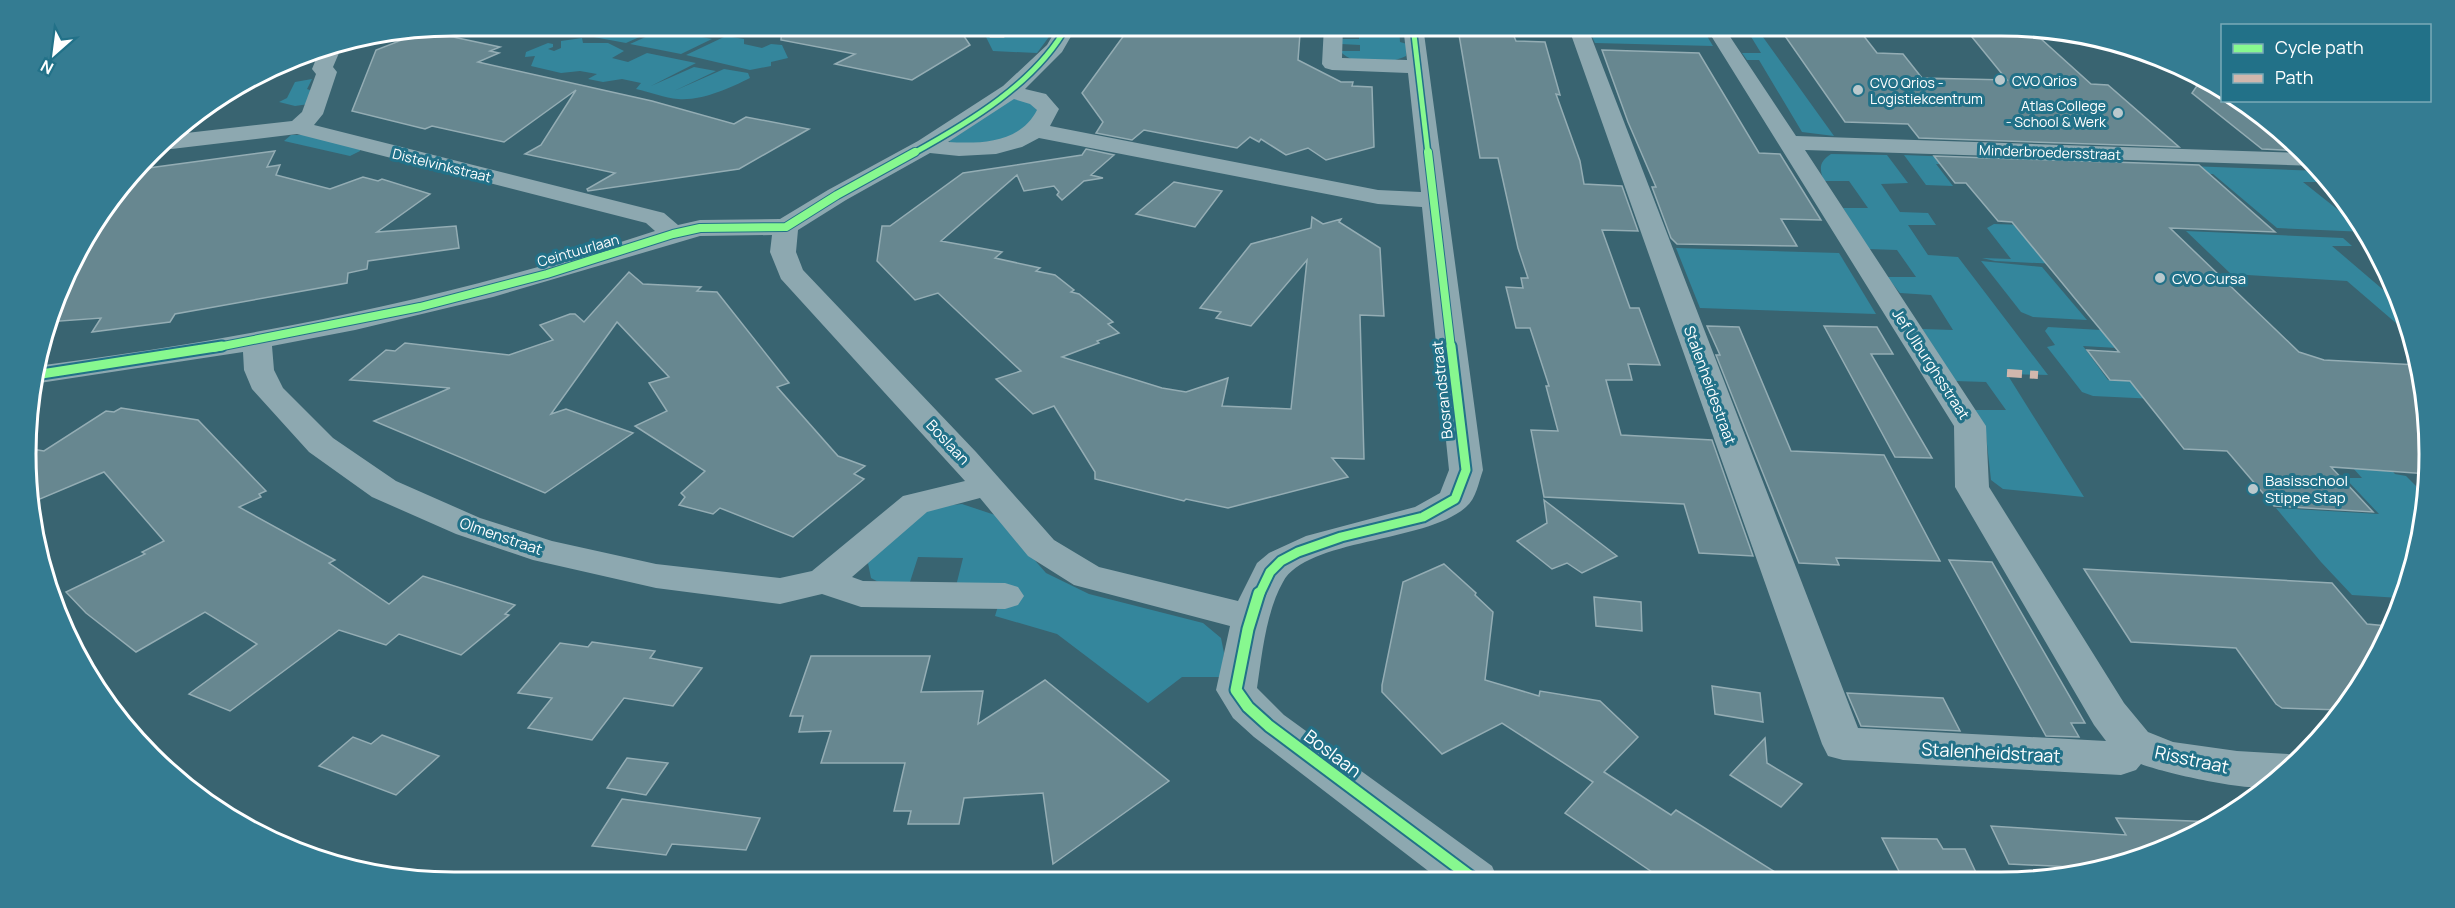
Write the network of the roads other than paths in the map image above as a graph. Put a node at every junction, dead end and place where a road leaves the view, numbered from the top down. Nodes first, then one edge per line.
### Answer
1 (1061, 36) edge
2 (1333, 36) edge
3 (1414, 36) edge
4 (1581, 36) edge
5 (1720, 36) edge
6 (328, 56) edge
7 (1419, 68) junction
8 (1011, 91) junction
9 (299, 127) junction
10 (1035, 130) junction
11 (177, 141) edge
12 (1790, 143) junction
13 (926, 146) junction
14 (2298, 160) edge
15 (1435, 200) junction
16 (786, 227) junction
17 (673, 234) junction
18 (258, 342) junction
19 (44, 374) edge
20 (987, 486) junction
21 (824, 581) junction
22 (1005, 596) dead end
23 (1252, 618) junction
24 (1843, 744) joint
25 (2133, 744) junction
26 (2266, 777) edge
27 (2246, 782) edge
28 (1464, 872) edge

1 - 8 street
2 - 7 street
3 - 7 street, Bosrandstraat
4 - 24 street, Stalenheidestraat
5 - 12 street, Jef Ulburghsstraat
6 - 9 street
7 - 15 street, Bosrandstraat
8 - 10 street
8 - 13 street
9 - 11 street
9 - 17 street, Distelvinkstraat
10 - 13 street
10 - 15 street
12 - 14 street, Minderbroedersstraat
12 - 25 street, Jef Ulburghsstraat
13 - 16 street
15 - 23 street, Bosrandstraat
16 - 17 street, Ceintuurlaan
16 - 20 street, Boslaan
17 - 18 street, Ceintuurlaan
18 - 19 street, Ceintuurlaan
18 - 21 street, Olmenstraat
20 - 21 street, Olmenstraat
20 - 23 street, Boslaan
21 - 22 street
23 - 28 street, Boslaan
24 - 25 street, Stalenheidstraat
25 - 27 street, Risstraat
26 - 27 street, Risstraat

